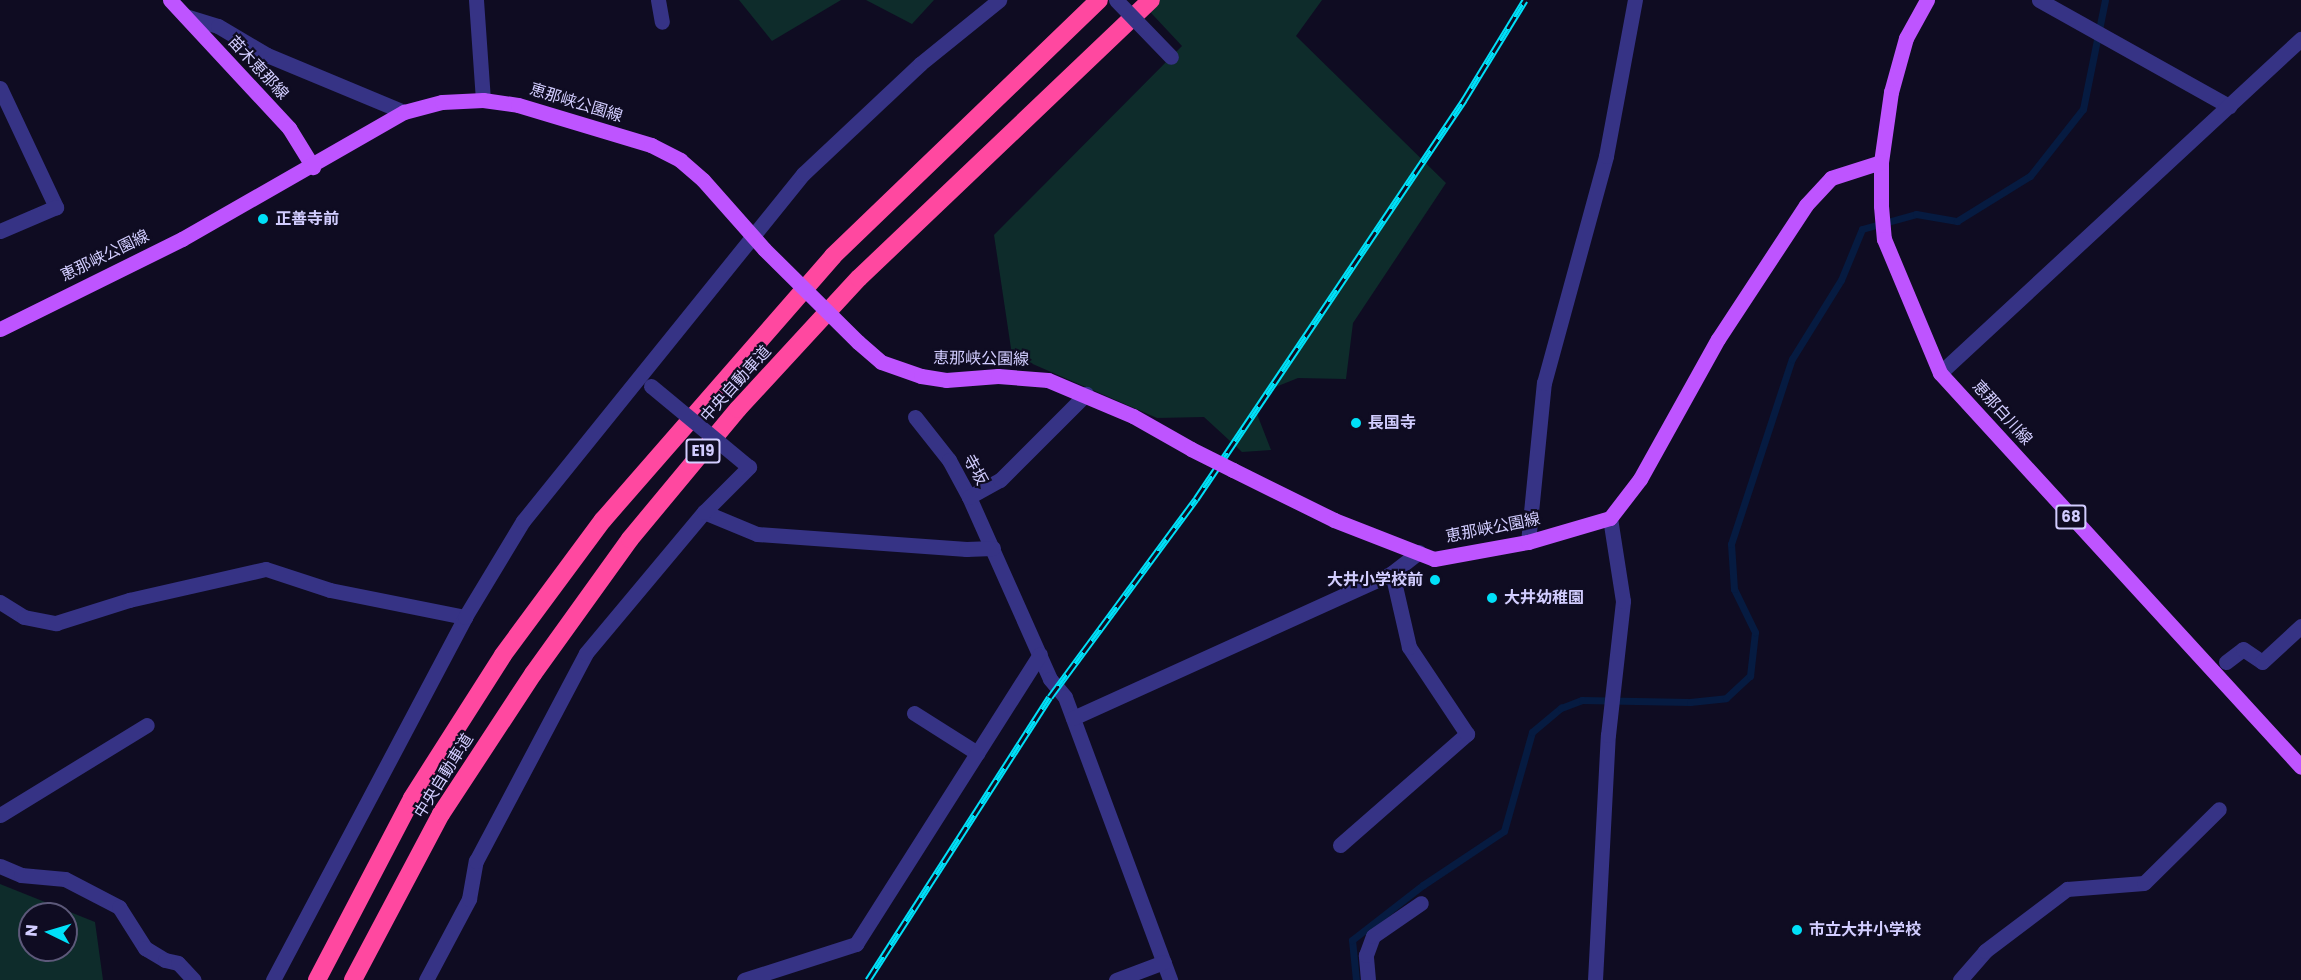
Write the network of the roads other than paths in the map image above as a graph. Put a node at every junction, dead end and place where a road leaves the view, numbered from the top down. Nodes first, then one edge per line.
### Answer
1 (170, 0) edge
2 (476, 0) edge
3 (658, 0) edge
4 (999, 0) edge
5 (1099, 0) edge
6 (1116, 0) edge
7 (1151, 0) edge
8 (1635, 0) edge
9 (1927, 0) edge
10 (2039, 0) edge
11 (185, 16) junction
12 (662, 22) dead end
13 (2301, 39) edge
14 (1172, 57) dead end
15 (0, 88) edge
16 (483, 100) junction
17 (2229, 106) junction
18 (404, 112) junction
19 (1881, 162) junction
20 (313, 166) junction
21 (0, 231) edge
22 (758, 243) junction
23 (0, 329) edge
24 (1940, 372) junction
25 (644, 383) junction
26 (1086, 394) junction
27 (915, 417) dead end
28 (969, 497) junction
29 (704, 512) junction
30 (1610, 518) junction
31 (1528, 542) junction
32 (993, 548) junction
33 (1419, 552) junction
34 (1392, 573) junction
35 (0, 602) edge
36 (465, 617) junction
37 (2301, 626) edge
38 (1040, 654) junction
39 (2226, 662) dead end
40 (914, 713) dead end
41 (1073, 718) junction
42 (147, 725) dead end
43 (977, 753) junction
44 (2301, 767) edge
45 (2219, 809) dead end
46 (0, 815) edge
47 (1340, 845) dead end
48 (0, 866) edge
49 (1421, 903) dead end
50 (1164, 962) junction
51 (194, 980) edge
52 (273, 980) edge
53 (317, 980) edge
54 (352, 980) edge
55 (426, 980) edge
56 (744, 980) edge
57 (1116, 980) edge
58 (1170, 980) edge
59 (1368, 980) edge
60 (1595, 980) edge
61 (1960, 980) edge

1 - 11 main road, 苗木恵那線
2 - 16 street
3 - 12 street
4 - 22 street
5 - 53 highway, 中央自動車道 / E19
6 - 14 street, bridge
7 - 54 highway, 中央自動車道 / E19
8 - 31 street
9 - 19 main road, 恵那白川線 / 68
10 - 17 street
11 - 18 street
11 - 20 main road, 苗木恵那線
13 - 17 street
15 - 21 street
16 - 18 main road, 恵那峡公園線
16 - 22 main road, 恵那峡公園線
17 - 24 street
18 - 20 main road, 恵那峡公園線
19 - 24 main road, 恵那白川線 / 68
19 - 30 main road
20 - 23 main road, 恵那峡公園線
22 - 25 street
22 - 26 main road, 恵那峡公園線, bridge
24 - 44 main road, 恵那白川線 / 68
25 - 29 street, bridge
25 - 36 street
26 - 28 street
26 - 33 main road, 恵那峡公園線, bridge
27 - 28 street, 寺坂
28 - 32 street, 寺坂
29 - 32 street
29 - 55 street
30 - 31 main road, 恵那峡公園線
30 - 60 street
31 - 33 main road, 恵那峡公園線
32 - 38 street, 寺坂
33 - 34 street
34 - 41 street
34 - 47 street
35 - 36 street
36 - 52 street
37 - 39 street
38 - 41 street, 寺坂
38 - 43 street
40 - 43 street
41 - 50 street, 寺坂
42 - 46 street
43 - 56 street
45 - 61 street
48 - 51 street
49 - 59 street
50 - 57 street
50 - 58 street, 寺坂

